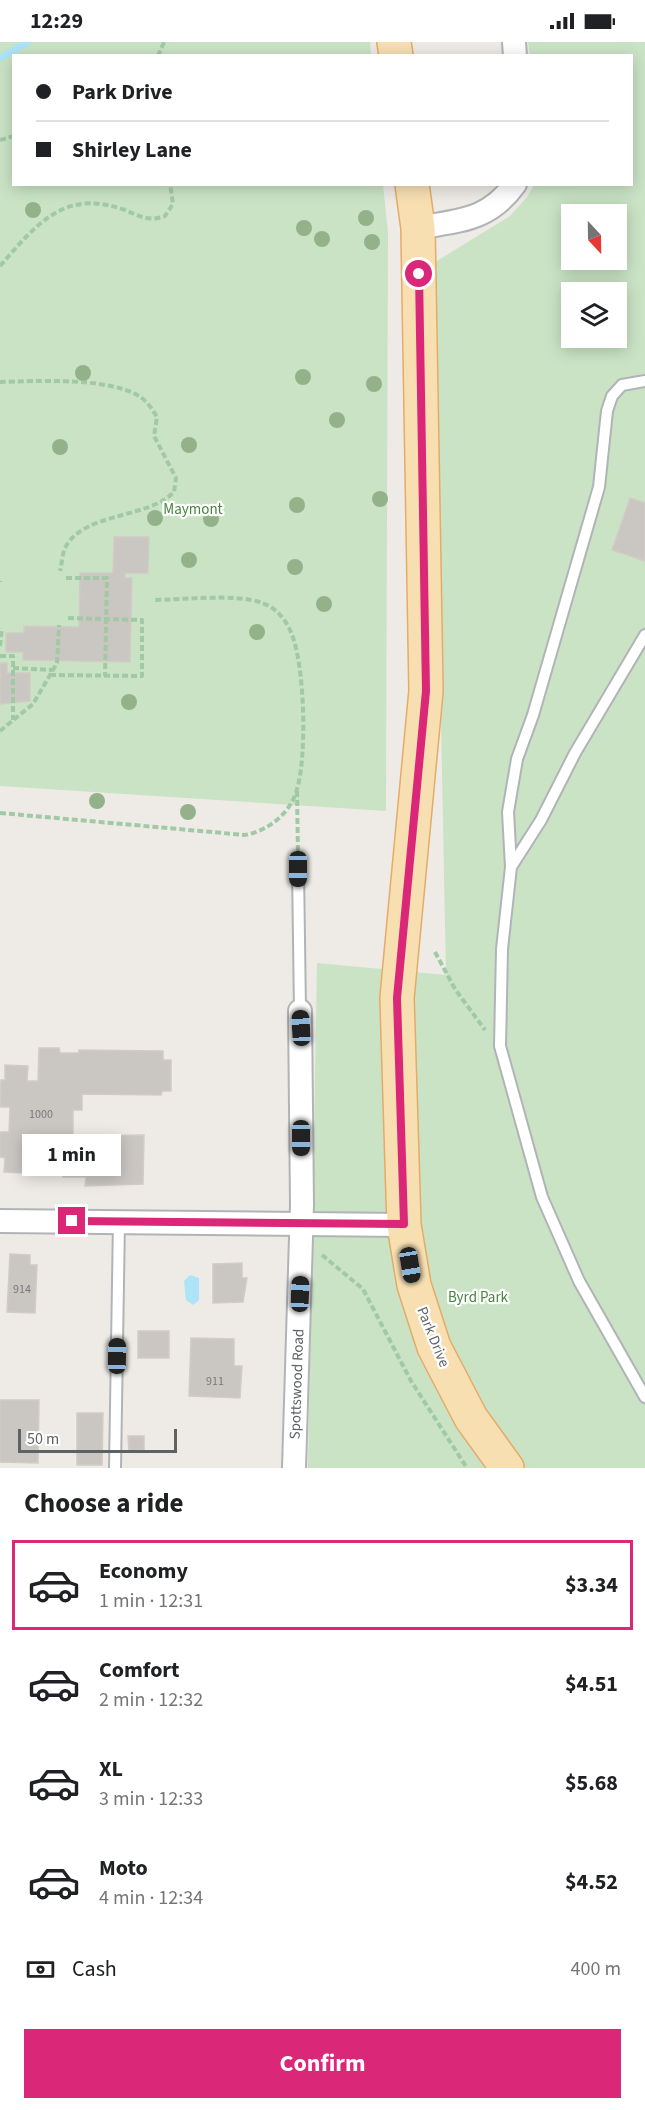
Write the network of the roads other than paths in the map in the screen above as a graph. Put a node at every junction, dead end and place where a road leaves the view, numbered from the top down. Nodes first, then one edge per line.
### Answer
1 (412, 186) edge
2 (514, 186) edge
3 (418, 228) junction
4 (645, 381) edge
5 (645, 636) edge
6 (511, 867) junction
7 (298, 869) road end
8 (300, 1011) joint
9 (0, 1221) edge
10 (119, 1221) junction
11 (301, 1224) junction
12 (404, 1224) junction
13 (645, 1397) edge
14 (115, 1468) edge
15 (294, 1468) edge
16 (507, 1468) edge

1 - 3 main road, Park Drive
2 - 3 street
3 - 12 main road, Park Drive
4 - 6 lane
5 - 6 lane
6 - 13 lane
7 - 8 lane
8 - 11 street, Spottswood Road
9 - 10 street
10 - 11 street
10 - 14 lane
11 - 12 street
11 - 15 street, Spottswood Road
12 - 16 main road, Park Drive

